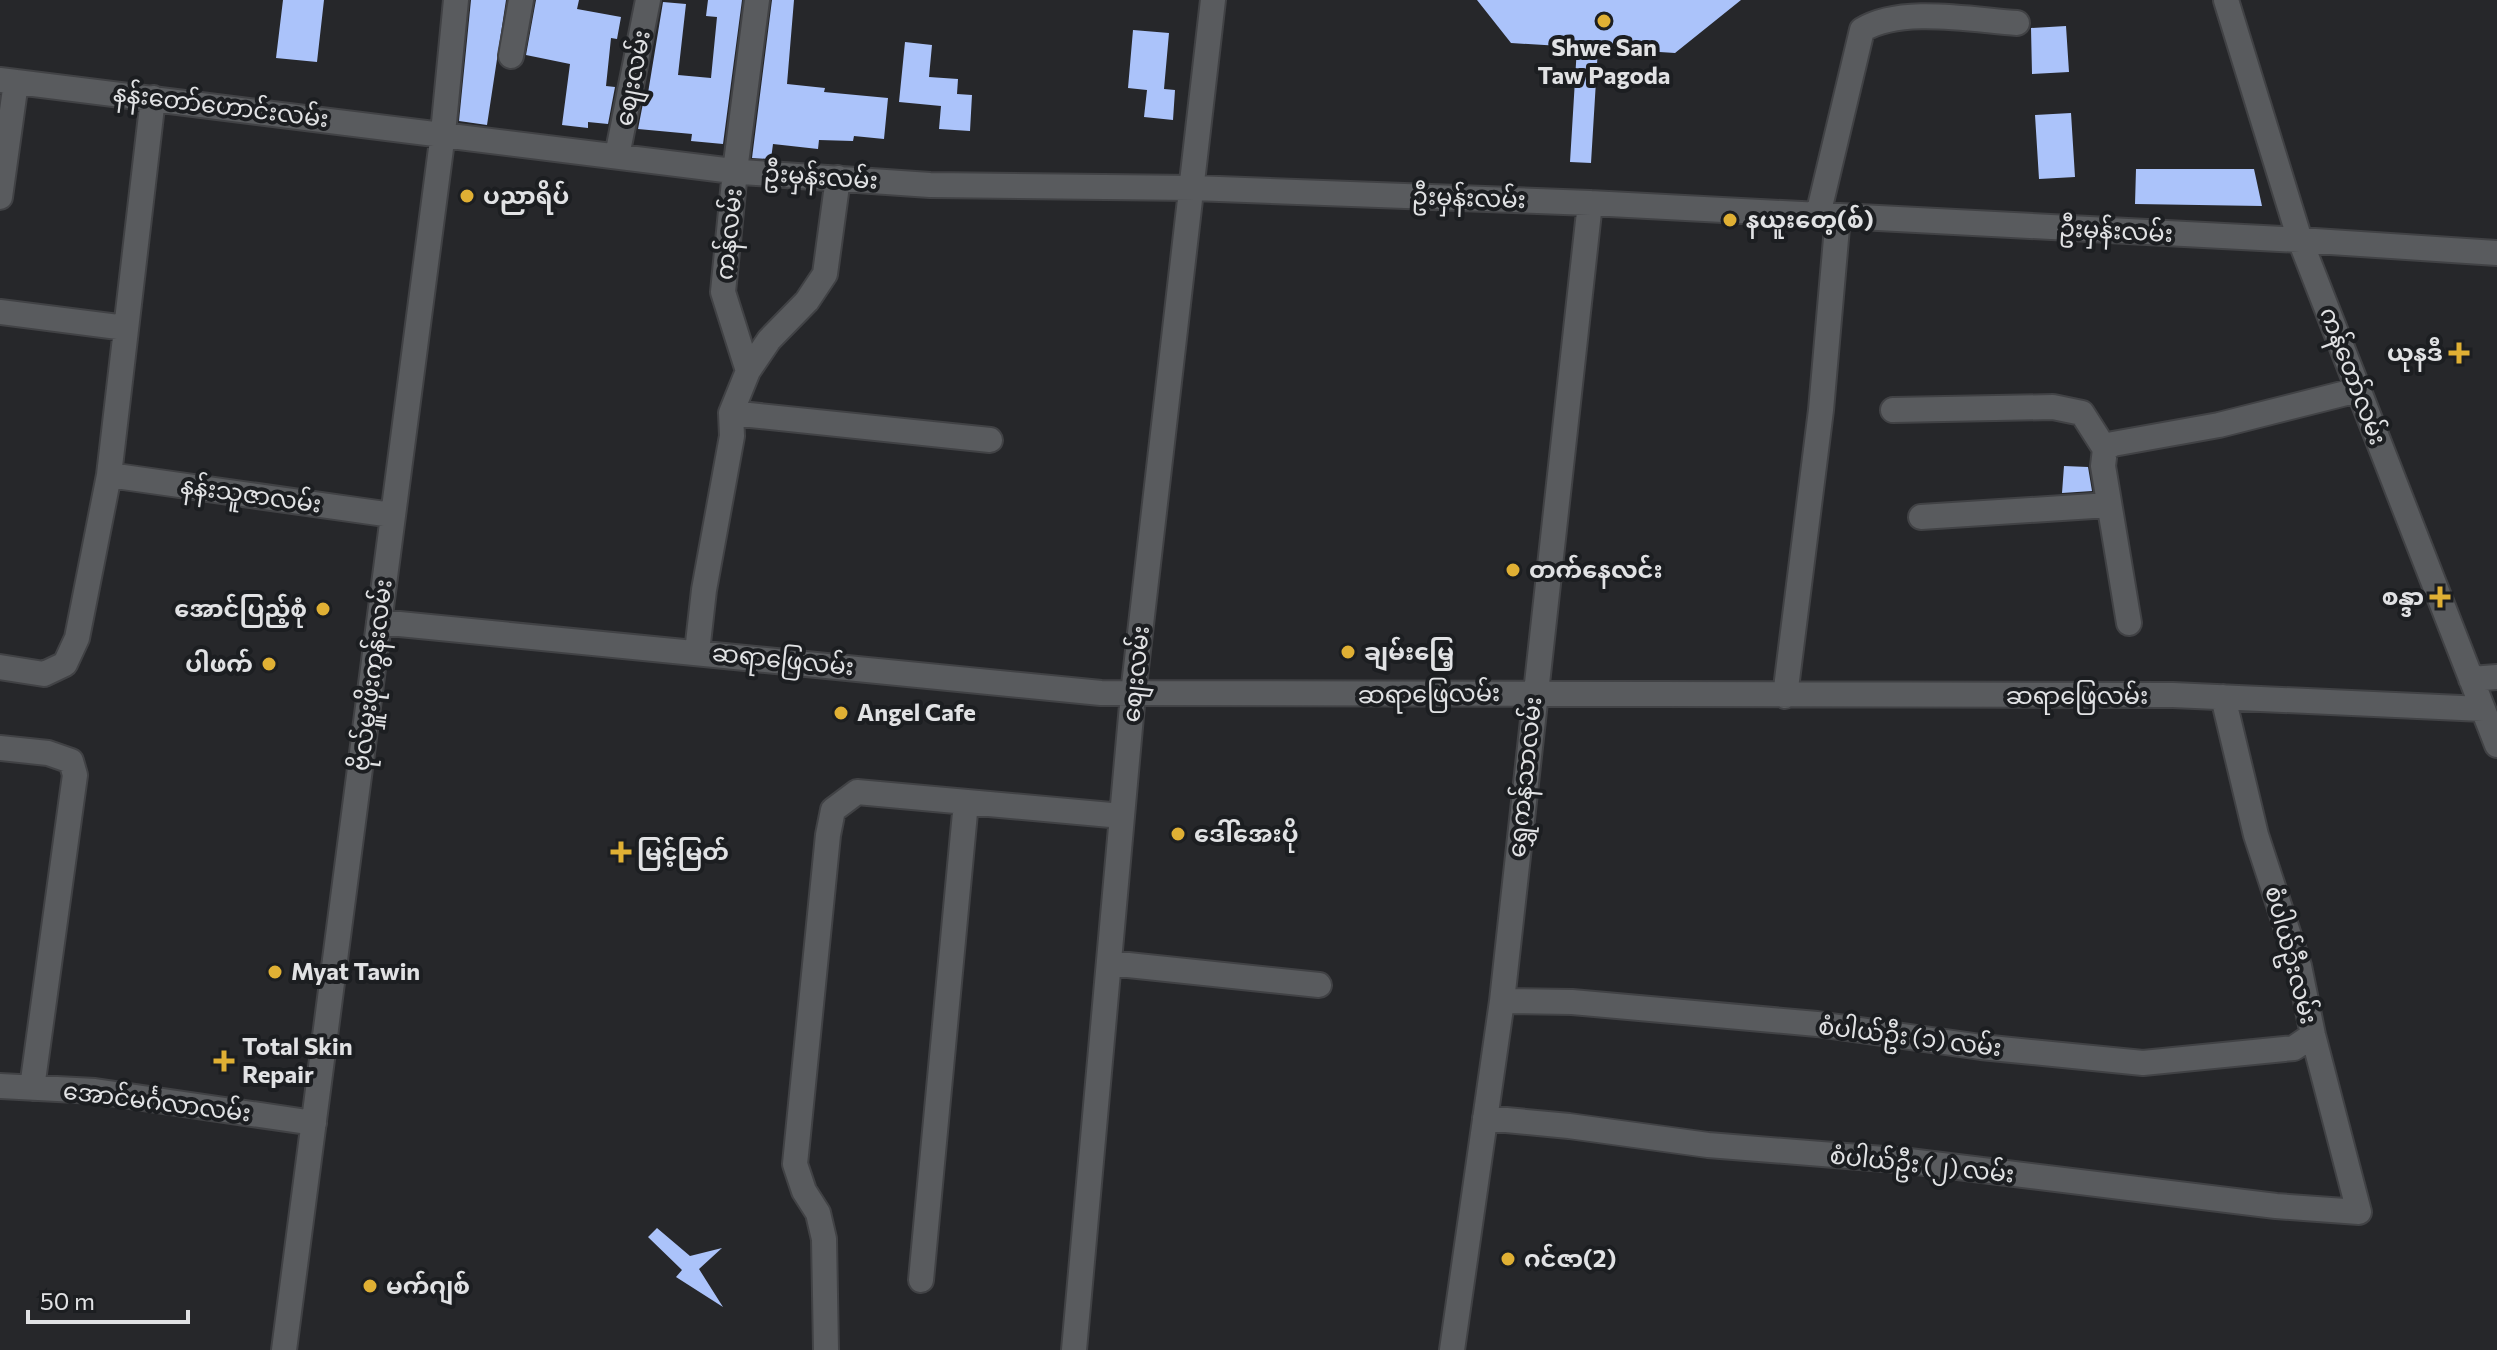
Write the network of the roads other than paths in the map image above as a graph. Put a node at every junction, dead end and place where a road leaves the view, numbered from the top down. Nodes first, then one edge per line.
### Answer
1 (456, 0) edge
2 (521, 0) edge
3 (648, 0) edge
4 (757, 0) edge
5 (1213, 0) edge
6 (2226, 0) edge
7 (2017, 23) dead end
8 (511, 56) dead end
9 (8, 81) edge
10 (153, 98) junction
11 (443, 133) junction
12 (617, 156) junction
13 (735, 171) junction
14 (838, 178) junction
15 (1193, 188) junction
16 (0, 197) edge
17 (1590, 203) junction
18 (1828, 215) junction
19 (2300, 240) junction
20 (2497, 253) edge
21 (0, 312) edge
22 (126, 328) junction
23 (748, 371) junction
24 (2358, 390) junction
25 (1893, 410) dead end
26 (731, 413) junction
27 (990, 440) dead end
28 (2105, 449) junction
29 (109, 475) junction
30 (2109, 505) junction
31 (392, 515) junction
32 (1921, 517) dead end
33 (379, 622) junction
34 (2129, 623) dead end
35 (697, 652) junction
36 (0, 667) edge
37 (2497, 677) edge
38 (2471, 679) junction
39 (1133, 694) junction
40 (1534, 694) junction
41 (1785, 696) junction
42 (2223, 697) junction
43 (2483, 709) junction
44 (2497, 745) edge
45 (0, 748) edge
46 (966, 802) junction
47 (1122, 816) junction
48 (1109, 963) junction
49 (1319, 985) dead end
50 (1502, 1001) junction
51 (2313, 1035) junction
52 (0, 1086) edge
53 (32, 1088) junction
54 (1485, 1118) junction
55 (314, 1123) junction
56 (2359, 1212) joint
57 (921, 1280) dead end
58 (284, 1350) edge
59 (826, 1350) edge
60 (1074, 1350) edge
61 (1452, 1350) edge

1 - 11 street, ဗိုလ်မှူးဖိုးကွန်းလမ်း
2 - 8 street
3 - 12 street, စျေးလမ်း
4 - 13 street, ကန်လမ်း
5 - 15 street, စျေးလမ်း
6 - 19 street, ကန်တော်လမ်း
7 - 18 street
9 - 10 street, နန်းတော်ဟောင်းလမ်း
9 - 16 street
10 - 11 street, နန်းတော်ဟောင်းလမ်း
10 - 22 street
11 - 12 street, ဦးမှန်းလမ်း
11 - 31 street, ဗိုလ်မှူးဖိုးကွန်းလမ်း
12 - 13 street, ဦးမှန်းလမ်း
13 - 14 street, ဦးမှန်းလမ်း
13 - 23 street, ကန်လမ်း
14 - 15 street, ဦးမှန်းလမ်း
14 - 23 street
15 - 17 street, ဦးမှန်းလမ်း
15 - 39 street, စျေးလမ်း
17 - 18 street, ဦးမှန်းလမ်း
17 - 40 street, ‌ရွှေကန်သာလမ်း
18 - 19 street, ဦးမှန်းလမ်း
18 - 41 street
19 - 20 street, ဦးမှန်းလမ်း
19 - 24 street, ကန်တော်လမ်း
21 - 22 street
22 - 29 street
23 - 26 street
24 - 28 street
24 - 38 street, ကန်တော်လမ်း
25 - 28 street
26 - 27 street
26 - 35 street
28 - 30 street
29 - 31 street, နန်းသူဇာလမ်း
29 - 36 street
30 - 32 street
30 - 34 street
31 - 33 street, ဗိုလ်မှူးဖိုးကွန်းလမ်း
33 - 35 street, ဆရာဖြေလမ်း
33 - 55 street, ဗိုလ်မှူးဖိုးကွန်းလမ်း
35 - 39 street, ဆရာဖြေလမ်း
37 - 38 street
38 - 43 street, ကန်တော်လမ်း
39 - 40 street, ဆရာဖြေလမ်း
39 - 47 street, စျေးလမ်း
40 - 41 street, ဆရာဖြေလမ်း
40 - 50 street, ‌ရွှေကန်သာလမ်း
41 - 42 street, ဆရာဖြေလမ်း
42 - 43 street, ဆရာဖြေလမ်း
42 - 51 street, စံပါယ်ဦးလမ်း
43 - 44 street, ကန်တော်လမ်း
45 - 53 street
46 - 47 street
46 - 57 street
46 - 59 street
47 - 48 street, စျေးလမ်း
48 - 49 street
48 - 60 street, စျေးလမ်း
50 - 51 street, စံပါယ်ဦး (၁) လမ်း
50 - 54 street, ‌ရွှေကန်သာလမ်း
51 - 56 street, စံပါယ်ဦးလမ်း
52 - 53 street, အောင်မင်္ဂလာလမ်း
53 - 55 street, အောင်မင်္ဂလာလမ်း
54 - 56 street, စံပါယ်ဦး (၂) လမ်း
54 - 61 street, ‌ရွှေကန်သာလမ်း
55 - 58 street, ဗိုလ်မှူးဖိုးကွန်းလမ်း

